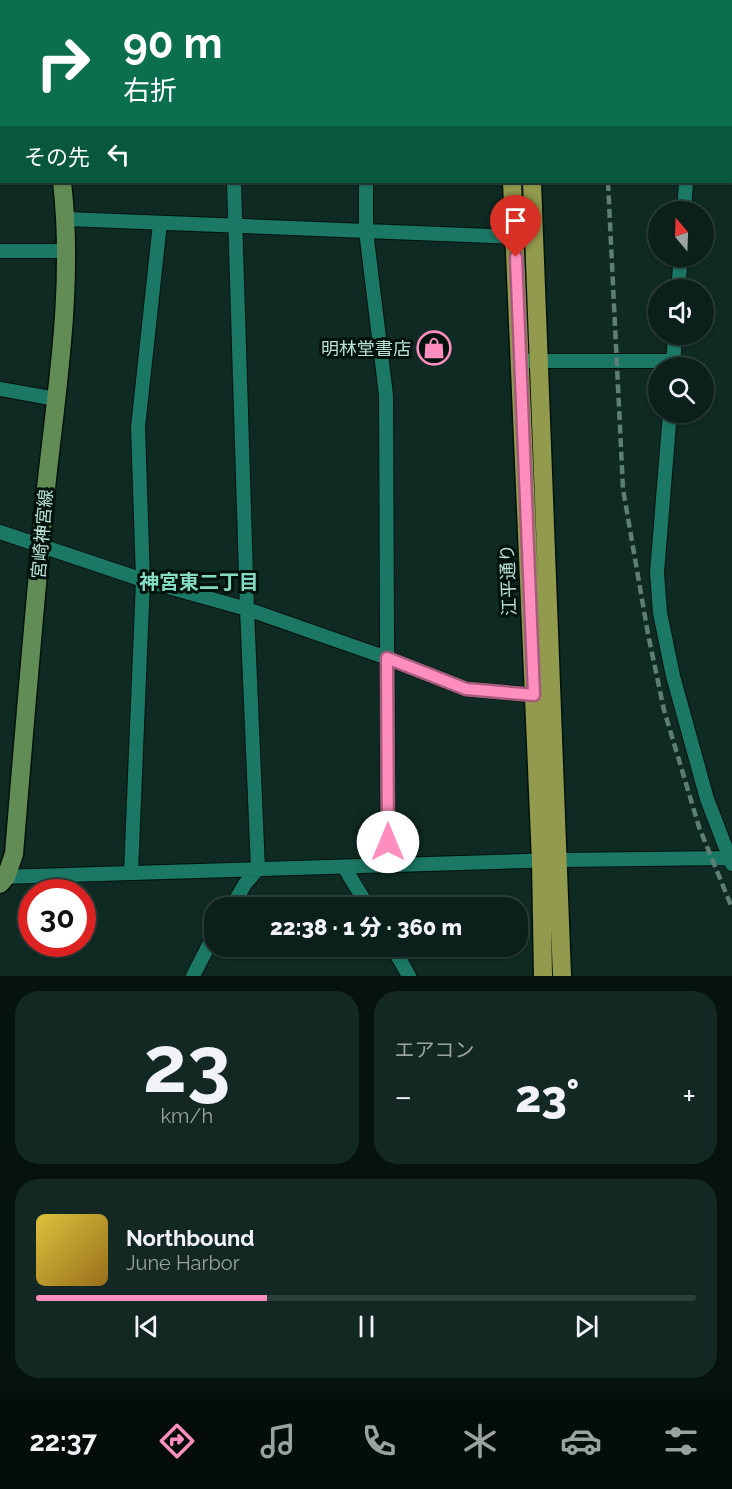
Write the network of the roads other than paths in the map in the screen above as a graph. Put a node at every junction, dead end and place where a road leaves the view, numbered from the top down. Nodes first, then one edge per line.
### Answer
1 (63, 183) edge
2 (234, 183) edge
3 (366, 183) edge
4 (512, 183) edge
5 (532, 183) edge
6 (686, 183) edge
7 (685, 201) edge
8 (67, 219) junction
9 (160, 223) junction
10 (236, 226) junction
11 (366, 231) junction
12 (515, 237) junction
13 (0, 251) edge
14 (66, 251) junction
15 (520, 361) junction
16 (539, 361) junction
17 (648, 363) edge
18 (0, 389) edge
19 (56, 399) junction
20 (669, 423) edge
21 (0, 532) edge
22 (41, 545) junction
23 (143, 580) junction
24 (247, 609) junction
25 (387, 658) junction
26 (534, 695) junction
27 (549, 861) junction
28 (731, 861) edge
29 (388, 866) junction
30 (344, 867) junction
31 (258, 870) junction
32 (130, 873) junction
33 (2, 880) edge
34 (237, 897) edge
35 (362, 897) edge
36 (204, 955) edge
37 (398, 957) edge
38 (193, 976) edge
39 (409, 976) edge
40 (543, 976) edge
41 (562, 976) edge

1 - 8 main road, 宮崎神宮線
2 - 10 street
3 - 11 street
4 - 12 highway, 江平通り
5 - 16 highway, 江平通り
6 - 7 street
8 - 9 street
8 - 14 main road, 宮崎神宮線
9 - 10 street
9 - 23 street
10 - 11 street
10 - 24 street
11 - 12 street
11 - 25 street
12 - 15 highway, 江平通り
13 - 14 street
14 - 19 main road, 宮崎神宮線
15 - 16 street
15 - 26 highway, 江平通り
16 - 17 street
16 - 27 highway, 江平通り
18 - 19 street
19 - 22 main road, 宮崎神宮線
20 - 28 street
21 - 22 street
22 - 23 street
22 - 33 main road, 宮崎神宮線
23 - 24 street
23 - 32 street
24 - 25 street
24 - 31 street
25 - 26 street
25 - 29 street
26 - 27 highway, 江平通り
27 - 28 street
27 - 29 street
27 - 40 highway, 江平通り
27 - 41 highway, 江平通り
29 - 30 street
30 - 31 street
30 - 35 street
31 - 32 street
31 - 34 street
32 - 33 street
36 - 38 street
37 - 39 street

